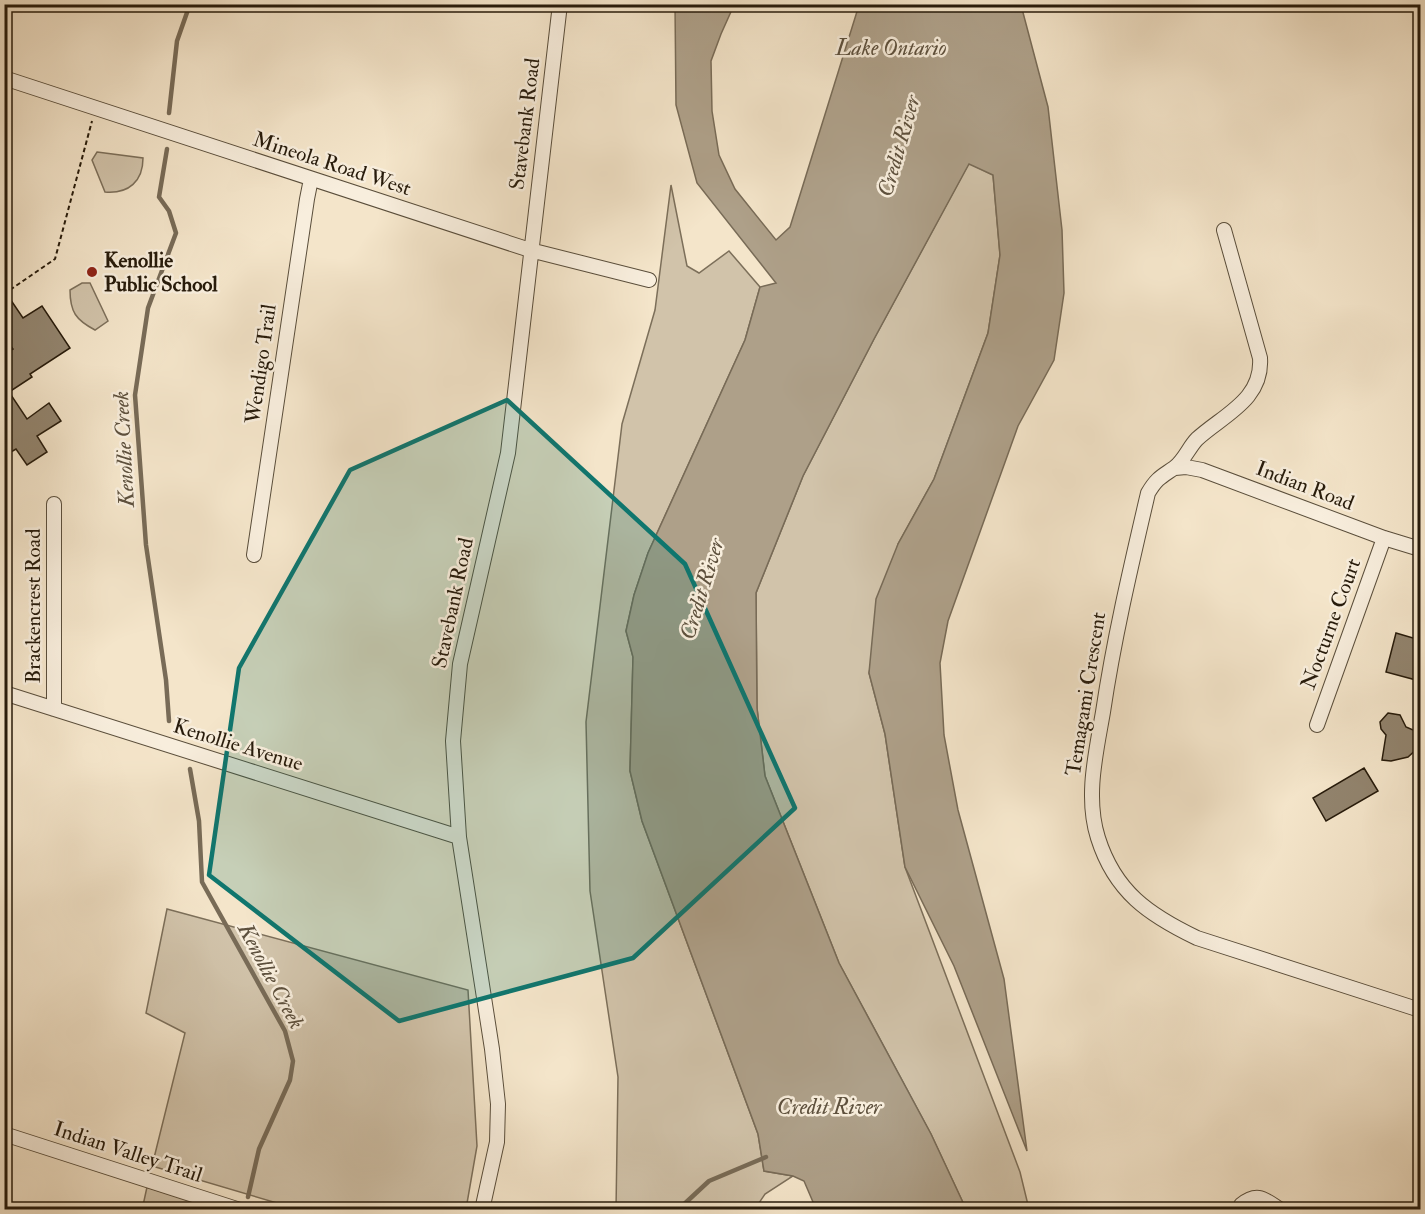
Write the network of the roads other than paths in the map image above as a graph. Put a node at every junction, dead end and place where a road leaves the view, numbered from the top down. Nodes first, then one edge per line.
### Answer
1 (560, 4) edge
2 (4, 78) edge
3 (311, 179) junction
4 (1224, 230) dead end
5 (530, 250) junction
6 (649, 280) dead end
7 (1175, 468) junction
8 (54, 504) dead end
9 (1384, 538) junction
10 (1420, 549) edge
11 (254, 555) dead end
12 (4, 693) edge
13 (54, 709) junction
14 (1317, 724) dead end
15 (459, 837) junction
16 (1420, 1010) edge
17 (4, 1134) edge
18 (240, 1209) edge
19 (482, 1209) edge
20 (1242, 1209) edge
21 (1281, 1209) edge

1 - 5 street, Stavebank Road
2 - 3 street, Mineola Road West
3 - 5 street, Mineola Road West
3 - 11 street, Wendigo Trail
4 - 7 street, Temagami Crescent
5 - 6 street, Mineola Road West
5 - 15 street, Stavebank Road
7 - 9 street, Indian Road
7 - 16 street, Temagami Crescent
8 - 13 street, Brackencrest Road
9 - 10 street, Indian Road
9 - 14 street, Nocturne Court
12 - 13 street, Kenollie Avenue
13 - 15 street, Kenollie Avenue
15 - 19 street, Stavebank Road
17 - 18 street, Indian Valley Trail
20 - 21 street

